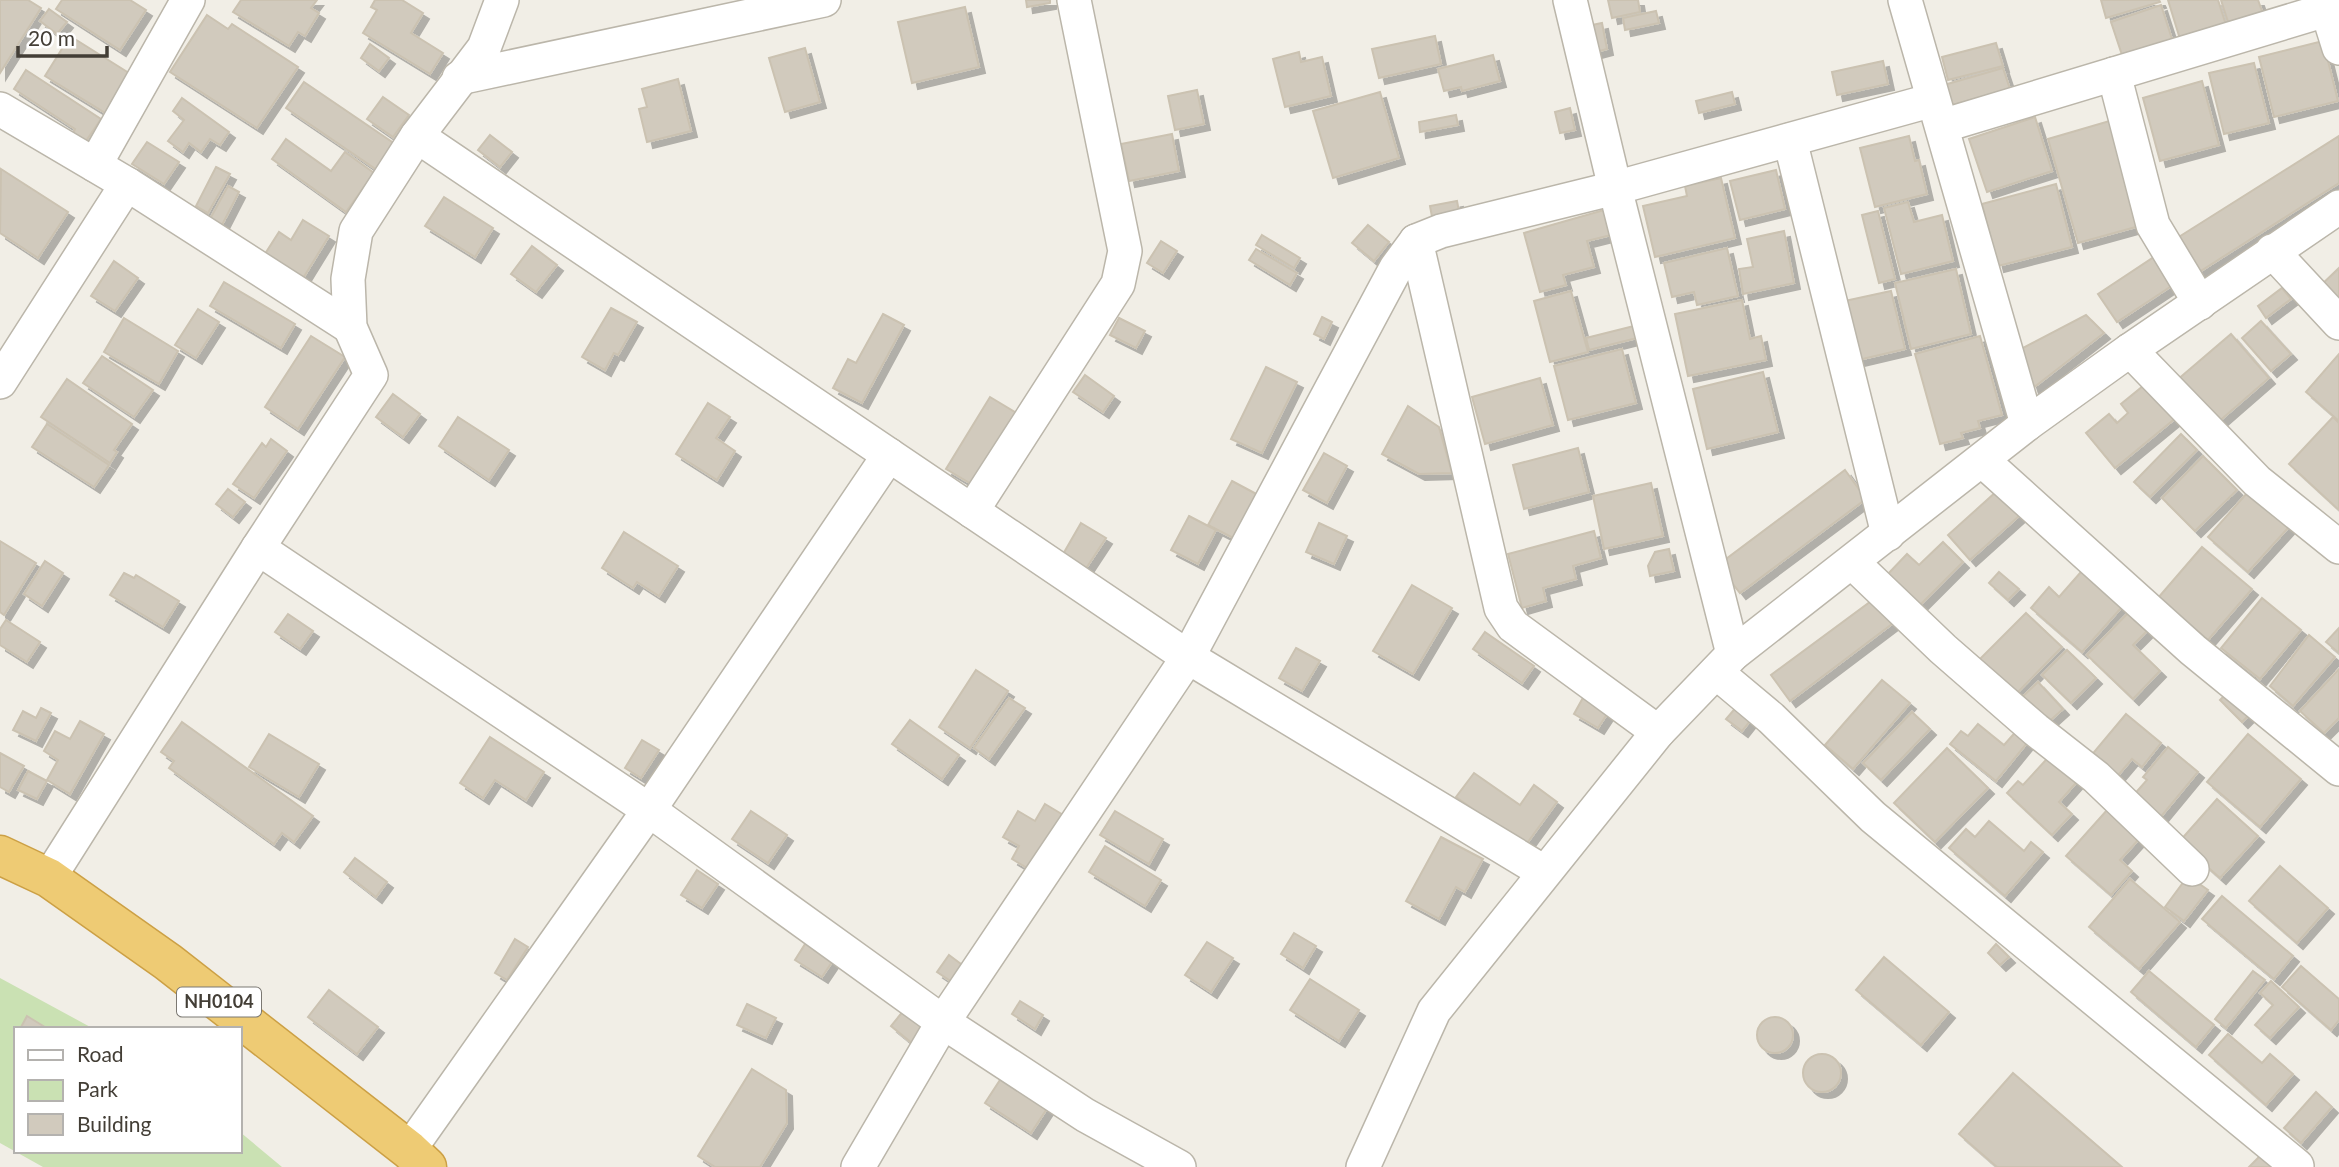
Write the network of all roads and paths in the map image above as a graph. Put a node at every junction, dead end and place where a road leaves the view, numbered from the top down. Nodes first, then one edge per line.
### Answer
1 (188, 0) edge
2 (502, 0) edge
3 (824, 0) edge
4 (1073, 0) edge
5 (1570, 0) edge
6 (1905, 0) edge
7 (2330, 5) edge
8 (2339, 48) edge
9 (2114, 74) junction
10 (459, 78) junction
11 (0, 109) edge
12 (1938, 113) junction
13 (417, 136) junction
14 (1790, 140) junction
15 (95, 165) junction
16 (127, 184) junction
17 (1615, 188) junction
18 (2339, 207) edge
19 (1416, 241) junction
20 (2272, 251) junction
21 (2200, 303) junction
22 (2339, 323) edge
23 (350, 327) junction
24 (2130, 350) junction
25 (0, 382) edge
26 (2027, 424) junction
27 (889, 455) junction
28 (1982, 460) junction
29 (972, 511) junction
30 (1888, 534) junction
31 (2339, 547) edge
32 (258, 548) junction
33 (1852, 562) junction
34 (1188, 657) junction
35 (1725, 663) junction
36 (1658, 732) junction
37 (2339, 769) edge
38 (649, 810) junction
39 (0, 855) edge
40 (2192, 869) dead end
41 (1544, 872) junction
42 (49, 878) junction
43 (943, 1022) junction
44 (418, 1159) edge
45 (2297, 1166) edge
46 (858, 1167) edge
47 (1179, 1167) edge
48 (1363, 1167) edge

1 - 15 street
2 - 10 street
3 - 10 street
4 - 29 street
5 - 17 street
6 - 12 street
7 - 8 street
7 - 9 street
9 - 12 street
9 - 21 street
10 - 13 street
11 - 15 street
12 - 14 street
12 - 26 street
13 - 23 street
13 - 27 street
14 - 17 street
14 - 30 street
15 - 16 street
16 - 23 street
16 - 25 street
17 - 19 street
17 - 35 street
18 - 20 street
19 - 34 street
19 - 36 street
20 - 21 street
20 - 22 street
21 - 24 street
23 - 32 street
24 - 26 street
24 - 31 street
26 - 28 street
27 - 29 street
27 - 38 street
28 - 30 street
28 - 37 street
29 - 34 street
30 - 33 street
32 - 38 street
32 - 42 street
33 - 35 street
33 - 40 street
34 - 41 street
34 - 43 street
35 - 36 street
35 - 45 street
36 - 41 street
38 - 43 street
38 - 44 street
39 - 42 highway, NH0104
41 - 48 street
42 - 44 highway, NH0104
43 - 46 street
43 - 47 street

